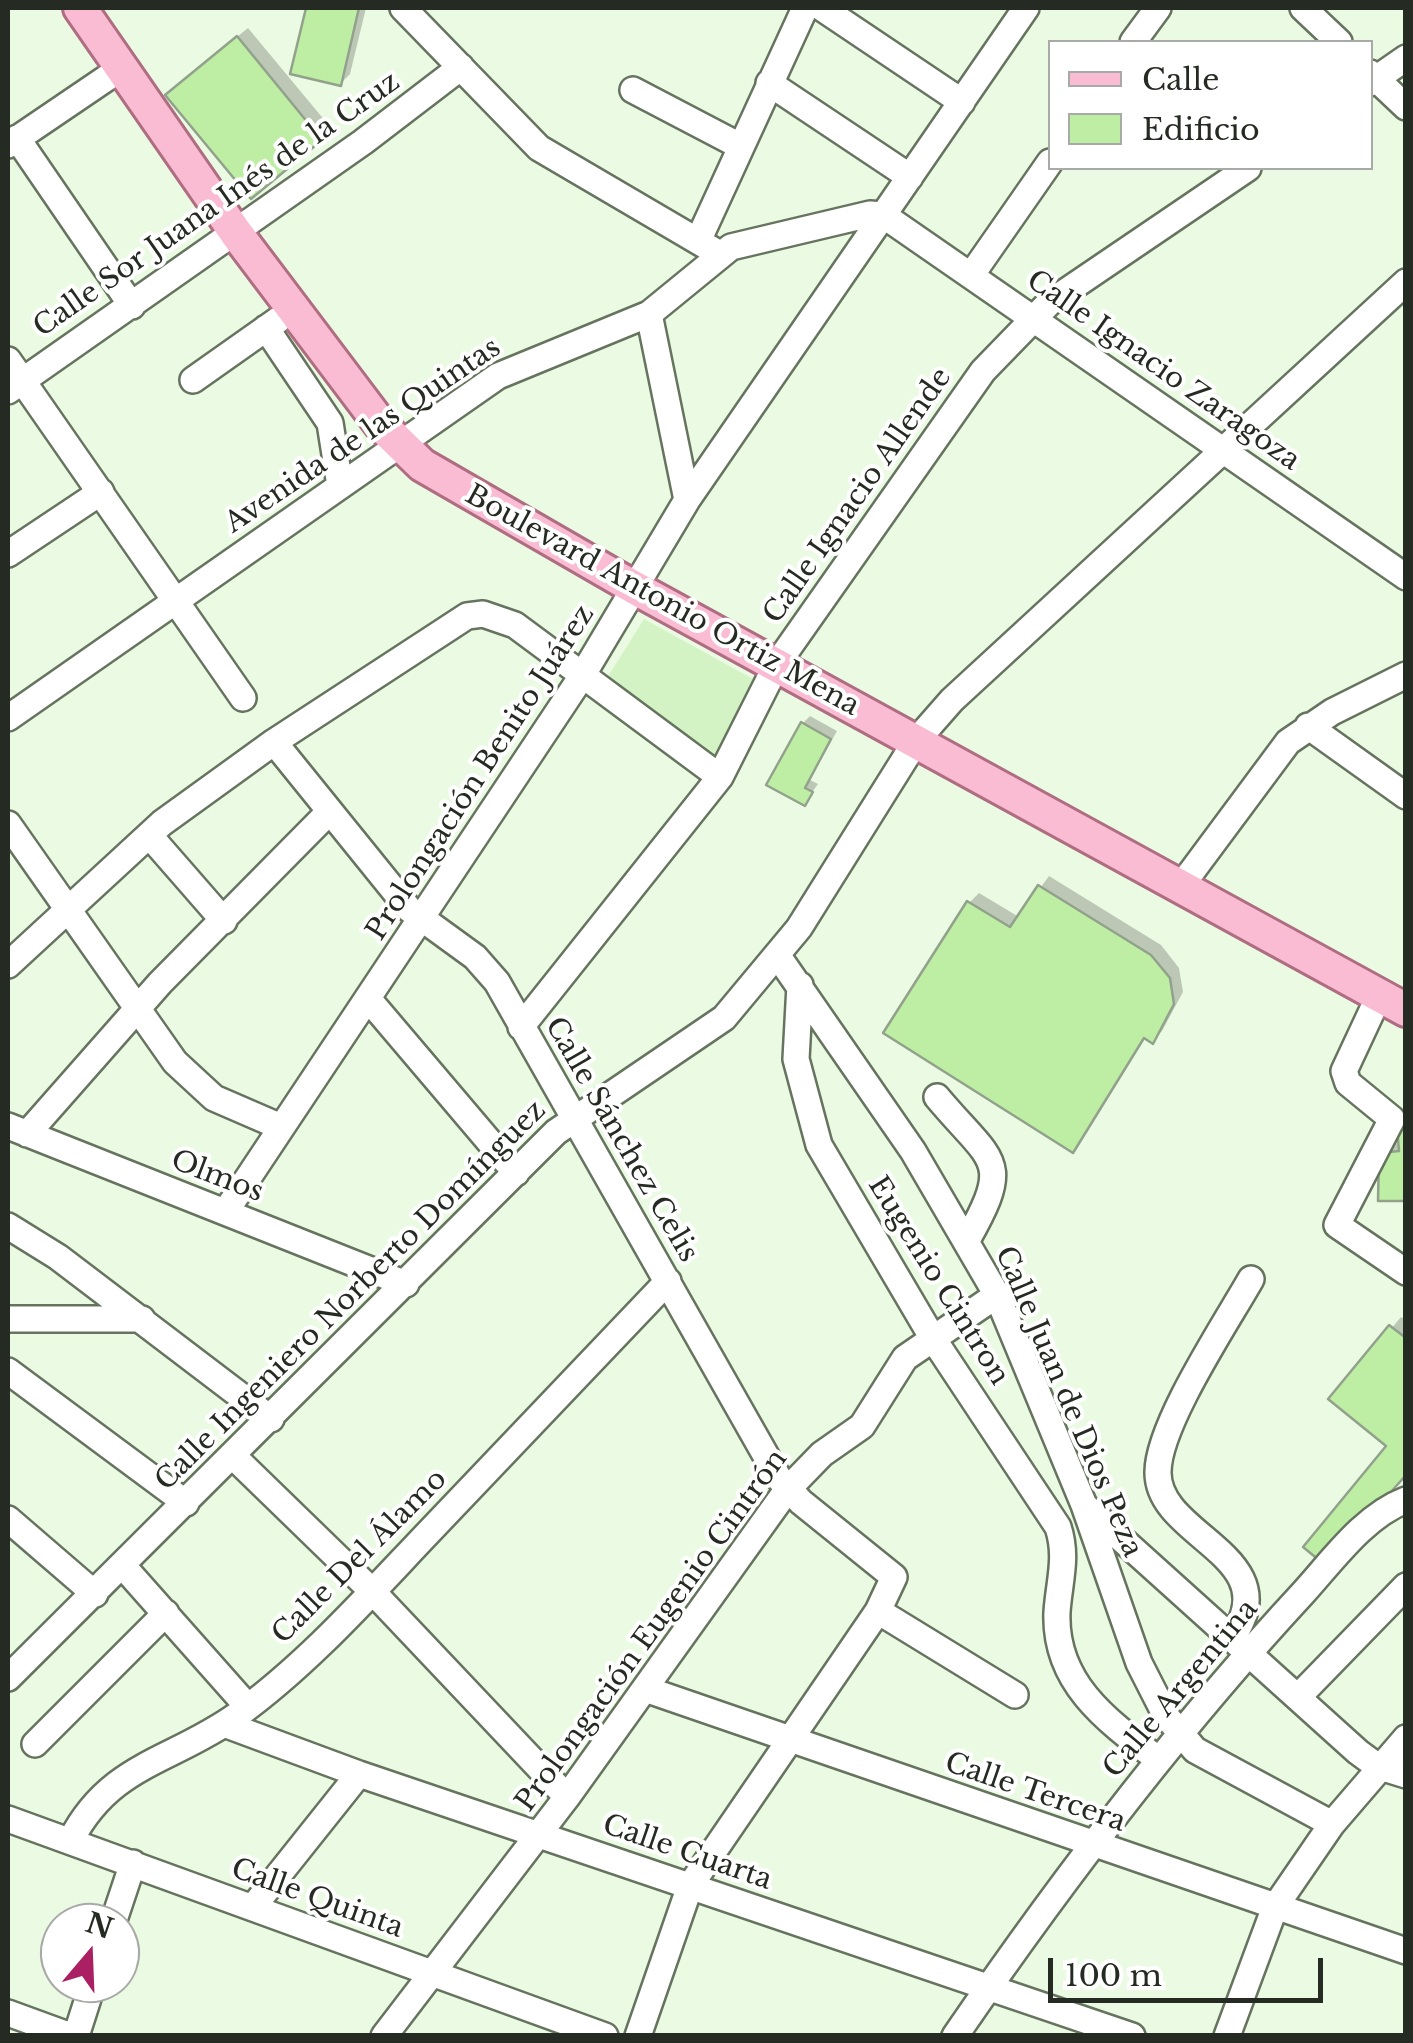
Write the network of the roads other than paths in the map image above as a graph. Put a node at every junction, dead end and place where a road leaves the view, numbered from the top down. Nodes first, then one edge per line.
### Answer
1 (80, 8) edge
2 (403, 8) edge
3 (805, 8) edge
4 (822, 8) edge
5 (1026, 8) edge
6 (1158, 8) edge
7 (1303, 8) edge
8 (1134, 40) edge
9 (1336, 40) edge
10 (1406, 58) edge
11 (460, 67) junction
12 (120, 69) junction
13 (1373, 77) edge
14 (1373, 79) edge
15 (769, 82) junction
16 (634, 90) dead end
17 (962, 102) junction
18 (1406, 107) edge
19 (12, 142) edge
20 (740, 146) junction
21 (1048, 165) edge
22 (1245, 170) edge
23 (910, 177) junction
24 (884, 216) junction
25 (236, 233) junction
26 (708, 247) junction
27 (972, 274) junction
28 (1406, 282) edge
29 (132, 306) junction
30 (293, 309) junction
31 (650, 314) junction
32 (1034, 315) junction
33 (266, 328) junction
34 (12, 377) edge
35 (192, 380) dead end
36 (399, 446) junction
37 (1220, 449) junction
38 (340, 486) junction
39 (100, 492) junction
40 (687, 500) junction
41 (8, 554) edge
42 (1406, 577) edge
43 (635, 588) junction
44 (173, 601) junction
45 (777, 664) junction
46 (1406, 674) edge
47 (582, 676) junction
48 (244, 698) dead end
49 (8, 718) edge
50 (1308, 726) junction
51 (274, 742) junction
52 (916, 742) junction
53 (720, 777) junction
54 (1406, 796) edge
55 (330, 812) junction
56 (8, 824) edge
57 (149, 834) junction
58 (1181, 886) junction
59 (66, 907) junction
60 (422, 920) junction
61 (224, 921) junction
62 (778, 956) junction
63 (8, 965) edge
64 (800, 986) junction
65 (370, 1001) junction
66 (1397, 1002) edge
67 (135, 1011) junction
68 (522, 1027) junction
69 (937, 1097) dead end
70 (574, 1117) junction
71 (281, 1127) junction
72 (17, 1130) edge
73 (516, 1173) junction
74 (226, 1211) junction
75 (8, 1226) edge
76 (967, 1240) junction
77 (1406, 1272) edge
78 (1251, 1279) dead end
79 (668, 1281) junction
80 (406, 1284) junction
81 (996, 1295) junction
82 (8, 1319) edge
83 (142, 1319) junction
84 (932, 1337) junction
85 (8, 1371) edge
86 (271, 1419) junction
87 (234, 1456) junction
88 (787, 1490) junction
89 (1406, 1500) edge
90 (186, 1504) junction
91 (1084, 1505) junction
92 (8, 1520) edge
93 (1098, 1548) junction
94 (1065, 1560) junction
95 (123, 1566) junction
96 (1406, 1586) edge
97 (372, 1591) junction
98 (95, 1594) junction
99 (878, 1611) junction
100 (166, 1613) junction
101 (1240, 1643) junction
102 (8, 1678) edge
103 (645, 1689) junction
104 (1016, 1695) dead end
105 (1298, 1697) junction
106 (248, 1707) junction
107 (224, 1724) junction
108 (1178, 1734) junction
109 (1406, 1738) edge
110 (792, 1742) junction
111 (35, 1744) dead end
112 (1158, 1760) junction
113 (1378, 1766) junction
114 (358, 1774) junction
115 (1406, 1776) edge
116 (567, 1796) junction
117 (8, 1819) edge
118 (1332, 1824) junction
119 (538, 1835) junction
120 (71, 1840) junction
121 (1093, 1844) junction
122 (133, 1863) junction
123 (690, 1886) junction
124 (120, 1903) edge
125 (253, 1907) junction
126 (1275, 1907) junction
127 (1406, 1951) edge
128 (430, 1972) junction
129 (990, 1986) junction
130 (86, 2003) edge
131 (8, 2013) edge
132 (74, 2036) edge
133 (384, 2036) edge
134 (605, 2036) edge
135 (638, 2036) edge
136 (955, 2036) edge
137 (1132, 2036) edge
138 (1227, 2036) edge

1 - 12 main road, Boulevard Antonio Ortiz Mena
2 - 11 street
3 - 15 street
4 - 17 street
5 - 17 street, Prolongación Benito Juárez
6 - 8 street
7 - 9 street
10 - 13 street
11 - 25 street, Calle Sor Juana Inés de la Cruz
11 - 26 street
12 - 19 street
12 - 25 main road, Boulevard Antonio Ortiz Mena
14 - 18 street
15 - 20 street
15 - 23 street
16 - 20 street
17 - 23 street, Prolongación Benito Juárez
19 - 29 street
20 - 26 street
21 - 27 street
22 - 32 street, Calle Ignacio Allende
23 - 24 street, Prolongación Benito Juárez
24 - 26 street, Avenida de las Quintas
24 - 27 street, Calle Ignacio Zaragoza
24 - 40 street, Prolongación Benito Juárez
25 - 29 street, Calle Sor Juana Inés de la Cruz
25 - 30 main road, Boulevard Antonio Ortiz Mena
26 - 31 street, Avenida de las Quintas
27 - 32 street, Calle Ignacio Zaragoza
28 - 37 street, Calle Ingeniero Norberto Domínguez
29 - 34 street, Calle Sor Juana Inés de la Cruz
30 - 33 street
30 - 36 main road, Boulevard Antonio Ortiz Mena
31 - 36 street, Avenida de las Quintas
31 - 40 street
32 - 37 street, Calle Ignacio Zaragoza
32 - 45 street, Calle Ignacio Allende
33 - 35 street
33 - 38 street
34 - 39 street
36 - 38 street, Avenida de las Quintas
36 - 43 main road, Boulevard Antonio Ortiz Mena
37 - 42 street, Calle Ignacio Zaragoza
37 - 52 street, Calle Ingeniero Norberto Domínguez
38 - 44 street, Avenida de las Quintas
39 - 41 street
39 - 44 street
40 - 43 street, Prolongación Benito Juárez
43 - 45 main road, Boulevard Antonio Ortiz Mena
43 - 47 street, Prolongación Benito Juárez
44 - 48 street
44 - 49 street, Avenida de las Quintas
45 - 52 main road, Boulevard Antonio Ortiz Mena
45 - 53 street, Calle Ignacio Allende
46 - 50 street
47 - 51 street
47 - 53 street
47 - 60 street, Prolongación Benito Juárez
50 - 54 street
50 - 58 street
51 - 55 street, Calle Sánchez Celis
51 - 57 street
52 - 58 main road, Boulevard Antonio Ortiz Mena
52 - 62 street, Calle Ingeniero Norberto Domínguez
53 - 68 street, Calle Ignacio Allende
55 - 60 street, Calle Sánchez Celis
55 - 61 street
56 - 59 street
57 - 59 street
57 - 61 street
58 - 66 main road, Boulevard Antonio Ortiz Mena
59 - 63 street
59 - 67 street
60 - 65 street, Prolongación Benito Juárez
60 - 68 street, Calle Sánchez Celis
61 - 67 street
62 - 64 street, Calle Juan de Dios Peza
62 - 70 street, Calle Ingeniero Norberto Domínguez
64 - 76 street, Calle Juan de Dios Peza
64 - 84 street, Eugenio Cintron
65 - 71 street, Prolongación Benito Juárez
65 - 73 street
66 - 77 street
67 - 71 street
67 - 72 street
68 - 70 street, Calle Sánchez Celis
69 - 76 street
70 - 73 street, Calle Ingeniero Norberto Domínguez
70 - 79 street, Calle Sánchez Celis
71 - 74 street, Prolongación Benito Juárez
72 - 74 street, Olmos
73 - 80 street, Calle Ingeniero Norberto Domínguez
74 - 80 street, Olmos
75 - 83 street
76 - 81 street, Calle Juan de Dios Peza
78 - 101 street
79 - 88 street, Calle Sánchez Celis
79 - 97 street, Calle Del Álamo
80 - 86 street, Calle Ingeniero Norberto Domínguez
81 - 84 street, Prolongación Eugenio Cintrón
81 - 91 street, Calle Juan de Dios Peza
82 - 83 street
83 - 86 street
84 - 88 street, Prolongación Eugenio Cintrón
84 - 94 street, Eugenio Cintron
85 - 90 street
86 - 87 street, Calle Ingeniero Norberto Domínguez
87 - 90 street, Calle Ingeniero Norberto Domínguez
87 - 97 street
88 - 99 street, Calle Sánchez Celis
88 - 103 street, Prolongación Eugenio Cintrón
89 - 101 street, Calle Argentina
90 - 95 street, Calle Ingeniero Norberto Domínguez
91 - 93 street, Calle Juan de Dios Peza
91 - 101 street
92 - 98 street
93 - 94 street
93 - 108 street, Calle Juan de Dios Peza
94 - 112 street
95 - 98 street, Calle Ingeniero Norberto Domínguez
95 - 100 street
96 - 105 street
97 - 106 street, Calle Del Álamo
97 - 116 street
98 - 102 street, Calle Ingeniero Norberto Domínguez
99 - 104 street
99 - 110 street
100 - 106 street
100 - 111 street
101 - 105 street
101 - 108 street, Calle Argentina
103 - 110 street, Calle Tercera
103 - 116 street, Prolongación Eugenio Cintrón
105 - 113 street
106 - 107 street, Calle Del Álamo
107 - 114 street, Calle Cuarta
107 - 120 street, Calle Del Álamo
108 - 112 street, Calle Argentina
108 - 118 street, Calle Juan de Dios Peza
109 - 113 street
110 - 121 street, Calle Tercera
110 - 123 street
112 - 121 street, Calle Argentina
113 - 115 street
113 - 118 street
114 - 119 street, Calle Cuarta
114 - 125 street
116 - 119 street, Prolongación Eugenio Cintrón
117 - 120 street, Calle Quinta
118 - 126 street
119 - 123 street, Calle Cuarta
119 - 128 street, Prolongación Eugenio Cintrón
120 - 122 street, Calle Quinta
121 - 126 street, Calle Tercera
121 - 129 street, Calle Argentina
122 - 124 street
122 - 125 street, Calle Quinta
123 - 129 street, Calle Cuarta
123 - 135 street
125 - 128 street, Calle Quinta
126 - 127 street, Calle Tercera
126 - 138 street
128 - 133 street, Prolongación Eugenio Cintrón
128 - 134 street, Calle Quinta
129 - 136 street, Calle Argentina
129 - 137 street, Calle Cuarta
130 - 132 street
131 - 132 street

